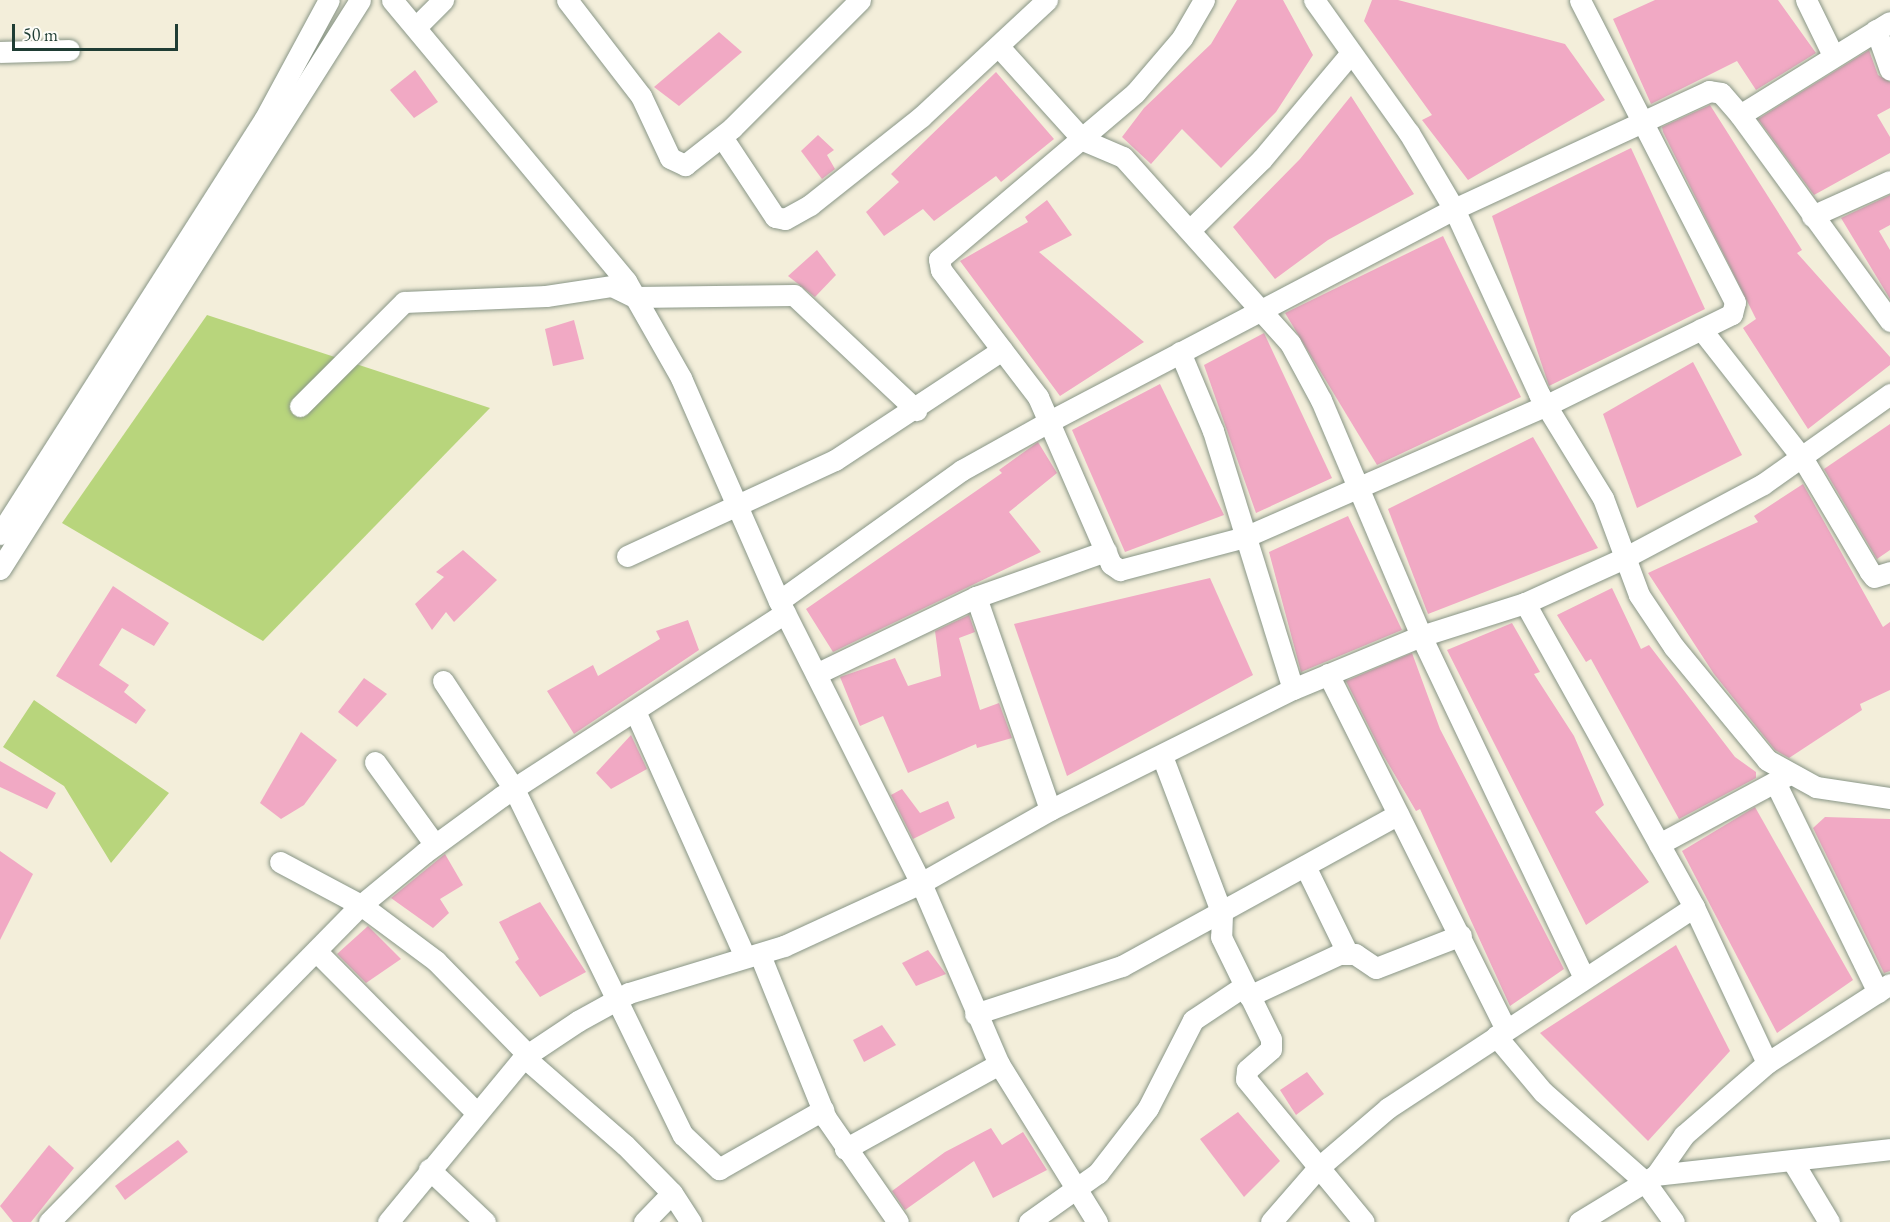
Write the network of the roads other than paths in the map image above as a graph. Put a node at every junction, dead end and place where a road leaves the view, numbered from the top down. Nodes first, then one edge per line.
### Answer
1 (329, 0) edge
2 (360, 0) edge
3 (392, 0) edge
4 (443, 0) edge
5 (567, 0) edge
6 (860, 0) edge
7 (1047, 0) edge
8 (1204, 0) edge
9 (1314, 0) edge
10 (1580, 0) edge
11 (1806, 0) edge
12 (417, 26) junction
13 (1883, 26) edge
14 (1000, 48) junction
15 (69, 50) dead end
16 (0, 52) edge
17 (1351, 53) junction
18 (1833, 56) junction
19 (1890, 70) edge
20 (1740, 115) junction
21 (1641, 119) junction
22 (722, 137) junction
23 (1083, 140) junction
24 (1890, 181) edge
25 (1454, 209) junction
26 (1812, 216) junction
27 (1191, 229) junction
28 (635, 297) junction
29 (1261, 309) junction
30 (1890, 321) edge
31 (1701, 329) junction
32 (1002, 350) junction
33 (1180, 352) junction
34 (1890, 394) edge
35 (1547, 405) junction
36 (300, 406) dead end
37 (916, 410) junction
38 (1050, 421) junction
39 (1803, 459) junction
40 (1357, 489) junction
41 (739, 507) junction
42 (0, 534) edge
43 (1245, 537) junction
44 (1106, 551) junction
45 (627, 556) dead end
46 (1624, 558) junction
47 (0, 569) edge
48 (1890, 572) edge
49 (976, 597) junction
50 (1525, 603) junction
51 (782, 607) junction
52 (1421, 636) junction
53 (816, 674) junction
54 (1329, 674) junction
55 (443, 681) dead end
56 (1293, 689) junction
57 (635, 711) junction
58 (1162, 756) junction
59 (375, 762) dead end
60 (1782, 779) junction
61 (514, 789) junction
62 (1890, 798) edge
63 (1050, 810) junction
64 (1398, 814) junction
65 (1659, 843) junction
66 (435, 845) junction
67 (280, 862) dead end
68 (1306, 868) junction
69 (921, 884) junction
70 (362, 905) junction
71 (1694, 907) junction
72 (1222, 914) junction
73 (1461, 935) junction
74 (315, 951) junction
75 (1347, 952) junction
76 (752, 956) junction
77 (1584, 977) junction
78 (1884, 988) edge
79 (1247, 991) junction
80 (614, 1001) junction
81 (975, 1014) junction
82 (1501, 1033) junction
83 (526, 1055) junction
84 (1767, 1063) junction
85 (999, 1064) junction
86 (823, 1110) junction
87 (476, 1112) junction
88 (845, 1149) junction
89 (1890, 1149) edge
90 (1792, 1162) junction
91 (1318, 1168) junction
92 (429, 1169) junction
93 (1650, 1179) junction
94 (1077, 1190) junction
95 (672, 1193) junction
96 (49, 1222) edge
97 (388, 1222) edge
98 (485, 1222) edge
99 (644, 1222) edge
100 (691, 1222) edge
101 (898, 1222) edge
102 (1029, 1222) edge
103 (1097, 1222) edge
104 (1271, 1222) edge
105 (1364, 1222) edge
106 (1579, 1222) edge
107 (1674, 1222) edge
108 (1829, 1222) edge

1 - 42 street
2 - 47 street
3 - 12 street
4 - 12 street
5 - 22 street
6 - 22 street
7 - 14 street
8 - 23 street
9 - 17 street
10 - 21 street
11 - 18 street
12 - 28 street
13 - 18 street
13 - 19 street
14 - 22 street
14 - 23 street
15 - 16 street
17 - 25 street
17 - 27 street
18 - 20 street
20 - 21 street
20 - 26 street
21 - 25 street
21 - 31 street
23 - 27 street
23 - 32 street
24 - 26 street
25 - 29 street
25 - 35 street
26 - 30 street
27 - 29 street
28 - 36 street
28 - 37 street
28 - 41 street
29 - 33 street
29 - 40 street
31 - 35 street
31 - 39 street
32 - 37 street
32 - 38 street
33 - 38 street
33 - 43 street
34 - 39 street
35 - 40 street
35 - 46 street
37 - 41 street
38 - 44 street
38 - 51 street
39 - 46 street
39 - 48 street
40 - 43 street
40 - 52 street
41 - 45 street
41 - 51 street
43 - 44 street
43 - 56 street
44 - 49 street
46 - 50 street
46 - 60 street
49 - 53 street
49 - 63 street
50 - 52 street
50 - 65 street
51 - 53 street
51 - 57 street
52 - 54 street
52 - 77 street
53 - 69 street
54 - 56 street
54 - 64 street
55 - 61 street
56 - 58 street
57 - 61 street
57 - 76 street
58 - 63 street
58 - 72 street
59 - 66 street
60 - 62 street
60 - 65 street
60 - 78 street
61 - 66 street
61 - 80 street
63 - 69 street
64 - 68 street
64 - 73 street
65 - 71 street
66 - 70 street
67 - 70 street
68 - 72 street
68 - 75 street
69 - 76 street
69 - 81 street
70 - 74 street
70 - 83 street
71 - 77 street
71 - 84 street
72 - 79 street
72 - 81 street
73 - 75 street
73 - 82 street
74 - 87 street
74 - 96 street
75 - 79 street
76 - 80 street
76 - 86 street
77 - 82 street
78 - 84 street
79 - 91 street
79 - 94 street
80 - 83 street
80 - 86 street
81 - 85 street
82 - 91 street
82 - 93 street
83 - 87 street
83 - 95 street
84 - 93 street
85 - 88 street
85 - 94 street
86 - 88 street
87 - 92 street
88 - 101 street
89 - 90 street
90 - 93 street
90 - 108 street
91 - 104 street
91 - 105 street
92 - 97 street
92 - 98 street
93 - 106 street
93 - 107 street
94 - 102 street
94 - 103 street
95 - 99 street
95 - 100 street

